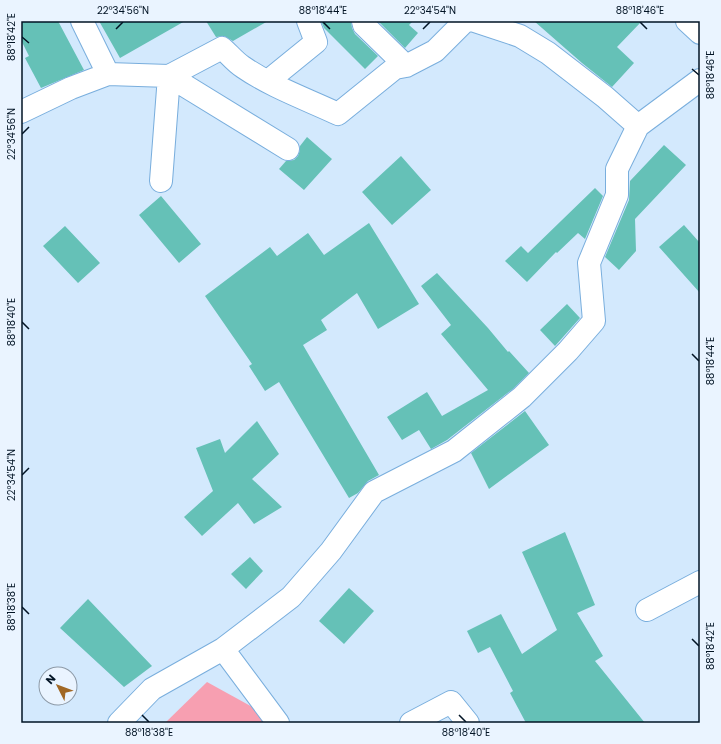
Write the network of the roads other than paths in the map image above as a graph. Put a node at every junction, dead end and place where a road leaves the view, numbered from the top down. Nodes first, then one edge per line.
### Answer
1 (82, 21) edge
2 (308, 21) edge
3 (363, 21) edge
4 (467, 21) edge
5 (475, 21) edge
6 (687, 21) edge
7 (700, 33) edge
8 (406, 66) junction
9 (108, 74) junction
10 (168, 76) junction
11 (700, 80) edge
12 (268, 81) junction
13 (21, 112) edge
14 (638, 126) junction
15 (288, 149) dead end
16 (161, 181) dead end
17 (700, 582) edge
18 (647, 610) dead end
19 (223, 649) junction
20 (119, 723) edge
21 (278, 723) edge
22 (411, 723) edge
23 (468, 723) edge

1 - 9 street
2 - 12 street
3 - 8 street
4 - 8 street
5 - 14 street
6 - 7 street
8 - 12 street
9 - 10 street
9 - 13 street
10 - 12 street
10 - 15 street
10 - 16 street
11 - 14 street
14 - 19 street
17 - 18 street
19 - 20 street
19 - 21 street
22 - 23 street

